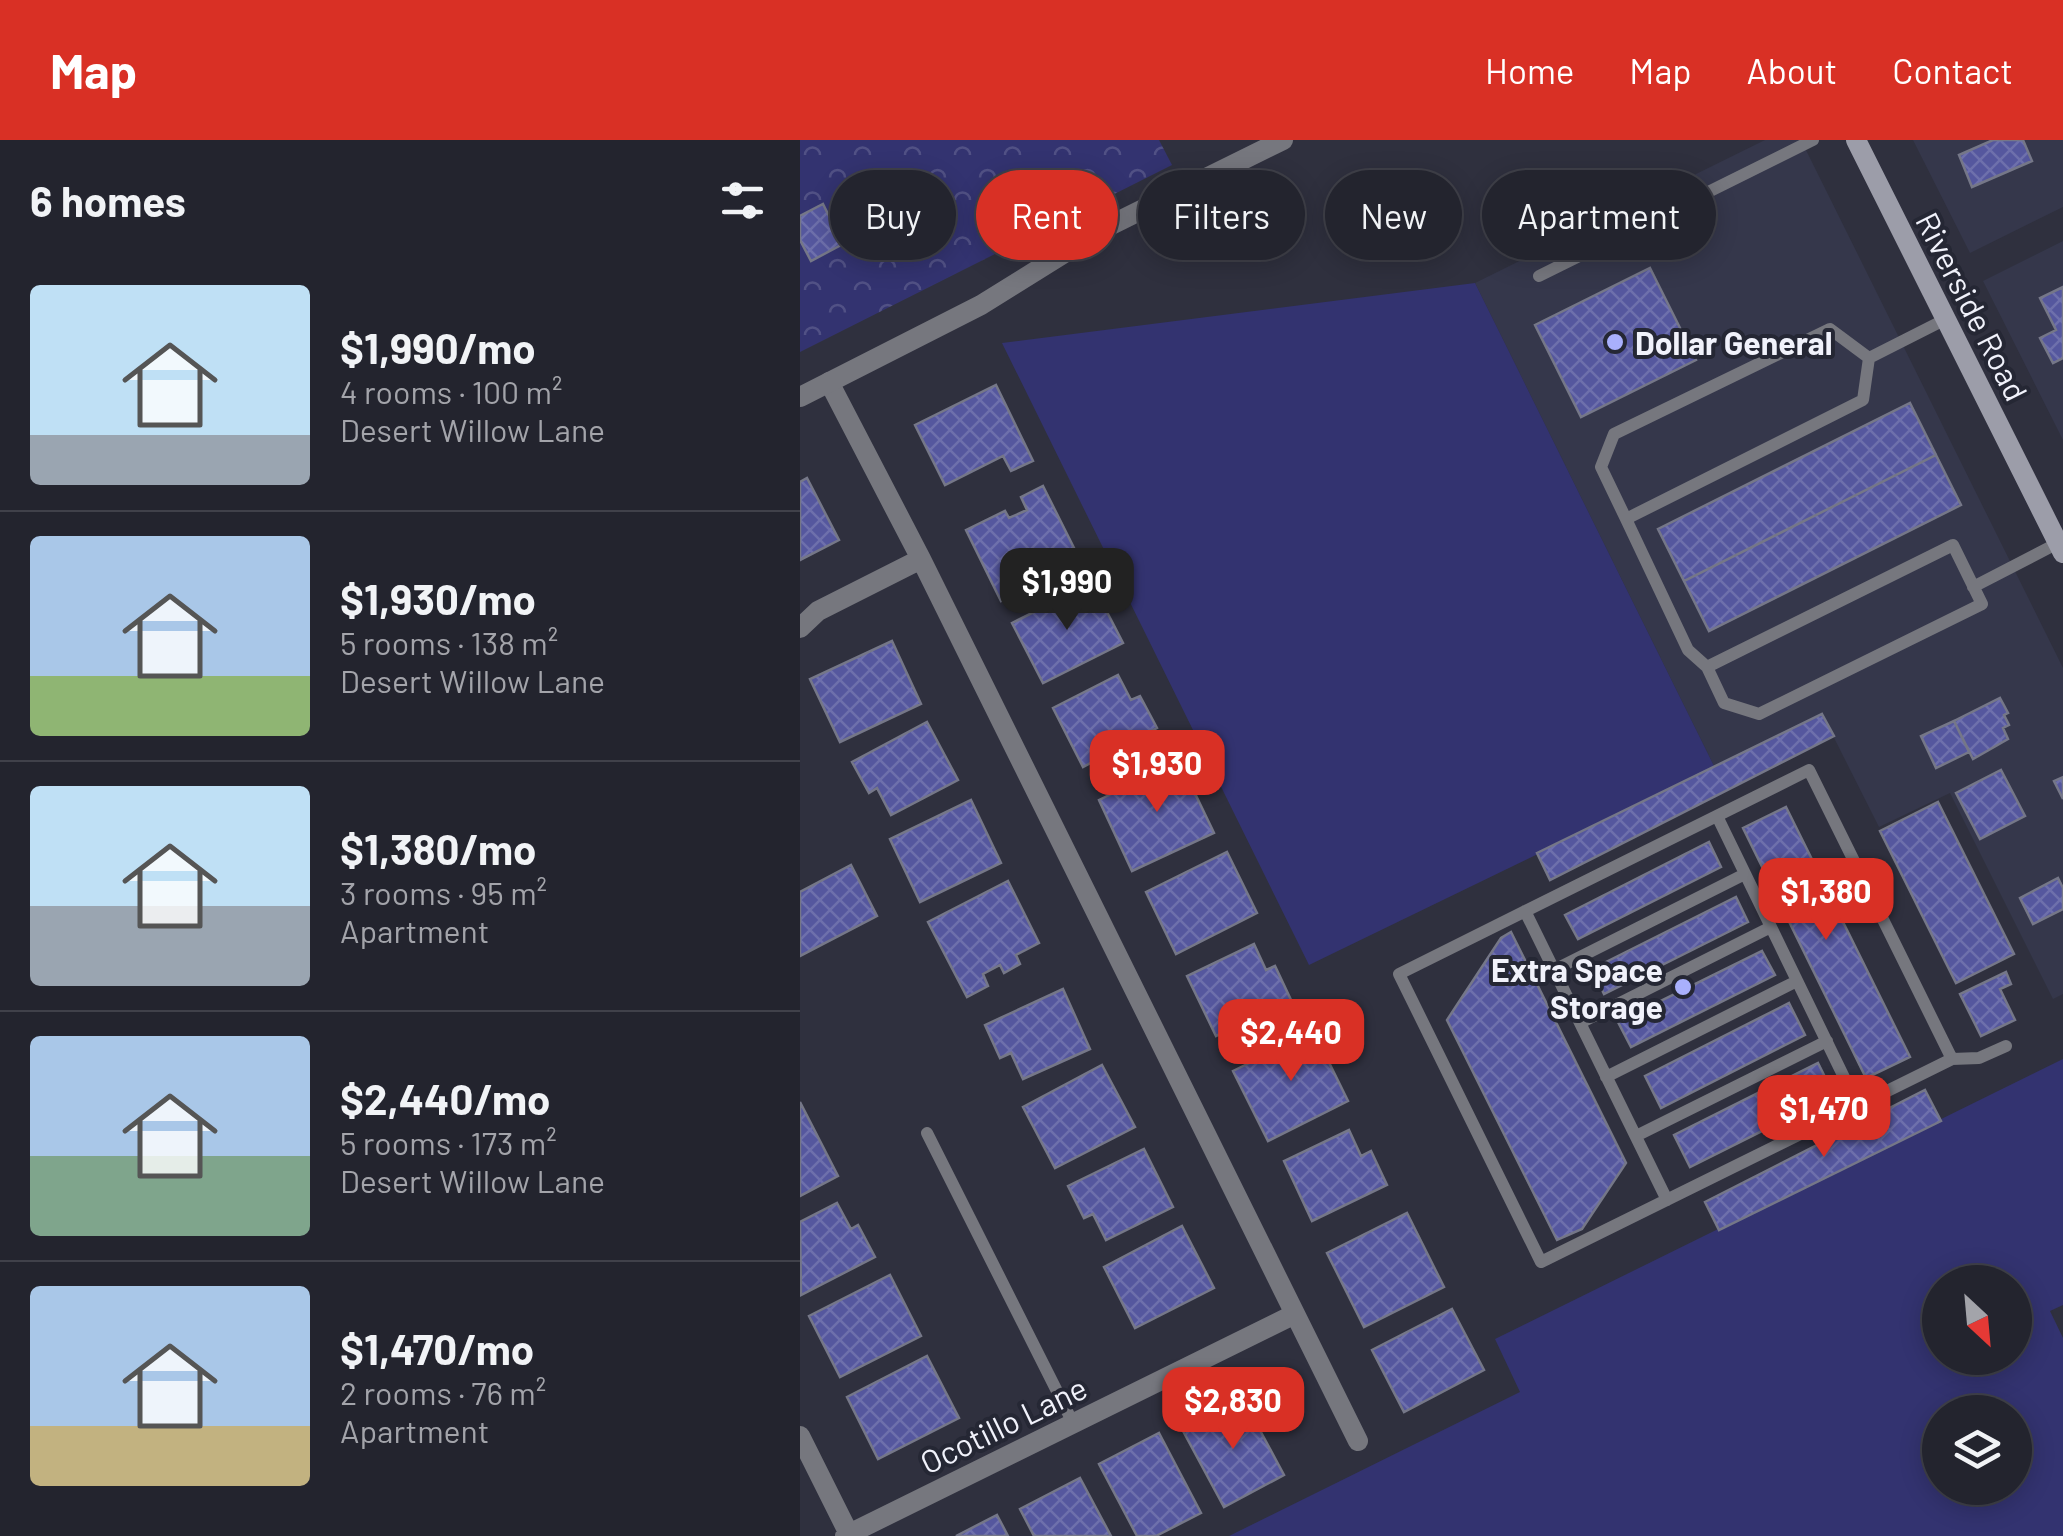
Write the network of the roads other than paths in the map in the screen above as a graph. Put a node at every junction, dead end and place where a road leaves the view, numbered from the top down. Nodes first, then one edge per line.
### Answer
1 (1282, 140) edge
2 (1812, 140) edge
3 (1856, 140) edge
4 (1539, 276) dead end
5 (1946, 319) junction
6 (1869, 358) junction
7 (830, 382) junction
8 (800, 396) edge
9 (1626, 519) junction
10 (2060, 548) edge
11 (921, 559) junction
12 (1973, 587) junction
13 (800, 628) edge
14 (1707, 667) junction
15 (1717, 816) junction
16 (1745, 874) junction
17 (1525, 911) junction
18 (1770, 927) junction
19 (1554, 970) junction
20 (1797, 981) junction
21 (1580, 1023) junction
22 (1827, 1041) junction
23 (2006, 1046) dead end
24 (1952, 1059) junction
25 (1606, 1078) junction
26 (1858, 1106) junction
27 (927, 1133) dead end
28 (1636, 1136) junction
29 (1667, 1200) junction
30 (1295, 1314) junction
31 (1072, 1424) junction
32 (800, 1436) edge
33 (1358, 1441) dead end
34 (847, 1535) edge

1 - 7 street
2 - 4 lane
3 - 5 main road, Riverside Road
5 - 6 lane
5 - 10 main road, Riverside Road
6 - 9 lane
6 - 9 lane
7 - 8 street
7 - 11 street
9 - 14 lane
10 - 12 lane
11 - 13 street
11 - 30 street
12 - 14 lane
12 - 14 lane
15 - 16 lane
15 - 17 lane
15 - 24 lane
16 - 18 lane
16 - 19 lane
17 - 19 lane
17 - 29 lane
18 - 20 lane
18 - 21 lane
19 - 21 lane
20 - 22 lane
20 - 25 lane
21 - 25 lane
22 - 26 lane
22 - 28 lane
23 - 24 lane
24 - 26 lane
25 - 28 lane
26 - 29 lane
27 - 31 lane
28 - 29 lane
30 - 31 street, Ocotillo Lane
30 - 33 street
31 - 34 street, Ocotillo Lane
32 - 34 street

